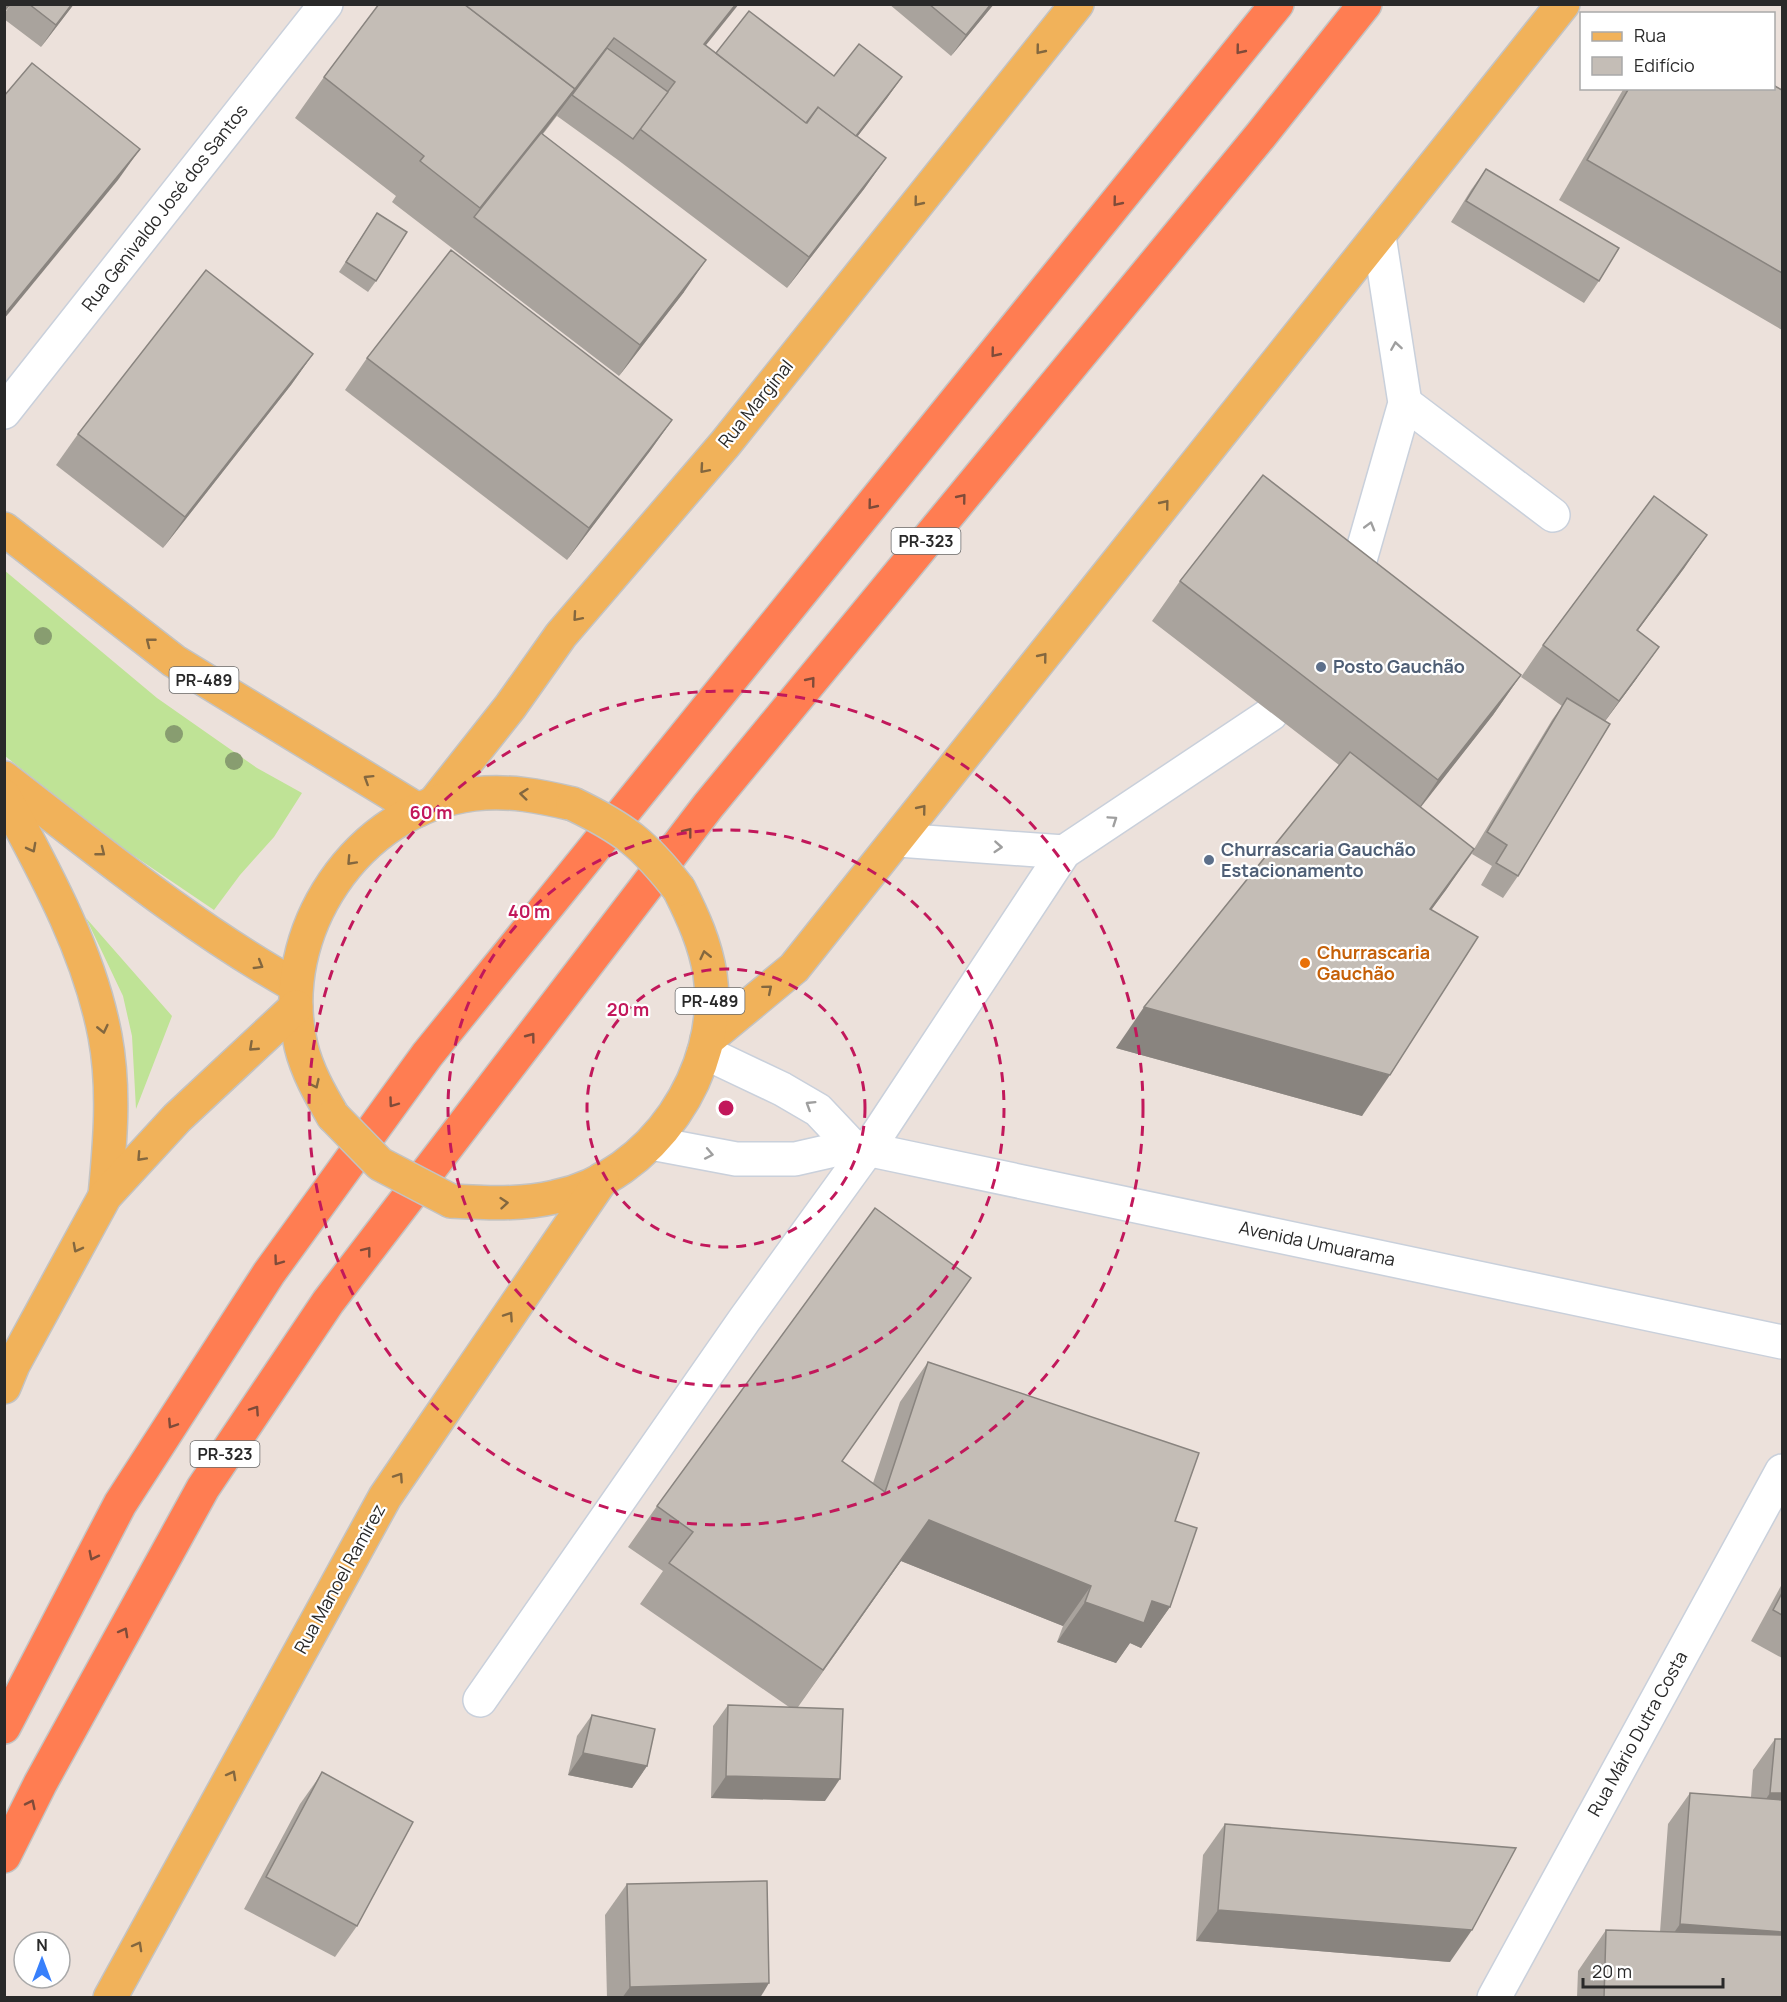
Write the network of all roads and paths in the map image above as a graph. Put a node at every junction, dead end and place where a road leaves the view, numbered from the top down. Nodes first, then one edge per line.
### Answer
1 (326, 4) edge
2 (1077, 4) edge
3 (1277, 4) edge
4 (1365, 4) edge
5 (1563, 4) edge
6 (1379, 236) junction
7 (1405, 403) junction
8 (4, 412) edge
9 (1553, 515) dead end
10 (4, 529) edge
11 (1348, 603) edge
12 (1271, 714) dead end
13 (4, 778) edge
14 (4, 796) edge
15 (426, 806) junction
16 (898, 840) junction
17 (1064, 852) junction
18 (296, 997) junction
19 (705, 1046) junction
20 (651, 1143) junction
21 (860, 1147) junction
22 (602, 1179) junction
23 (105, 1196) junction
24 (1782, 1342) edge
25 (4, 1387) edge
26 (1782, 1471) edge
27 (480, 1700) dead end
28 (4, 1728) edge
29 (4, 1856) edge
30 (110, 1998) edge
31 (1494, 1998) edge

1 - 8 street, Rua Genivaldo José dos Santos
2 -> 15 main road, Rua Marginal
3 -> 28 highway, PR-323
29 -> 4 highway, PR-323
5 - 6 main road
7 -> 6 street
16 -> 6 main road
7 - 9 street
11 -> 7 street
15 -> 10 main road, PR-489
17 -> 12 street
13 -> 18 main road
14 -> 23 main road
15 -> 18 main road, PR-489
19 -> 15 main road, PR-489, bridge
16 -> 17 street
19 -> 16 main road
17 - 21 street
18 -> 22 main road, PR-489, bridge
18 -> 23 main road
19 - 20 main road, PR-489
21 -> 19 street
20 -> 21 street, Avenida Umuarama
20 - 22 main road, PR-489
21 - 24 street, Avenida Umuarama
21 - 27 street
30 -> 22 main road, Rua Manoel Ramirez
23 -> 25 main road
26 - 31 street, Rua Mário Dutra Costa

